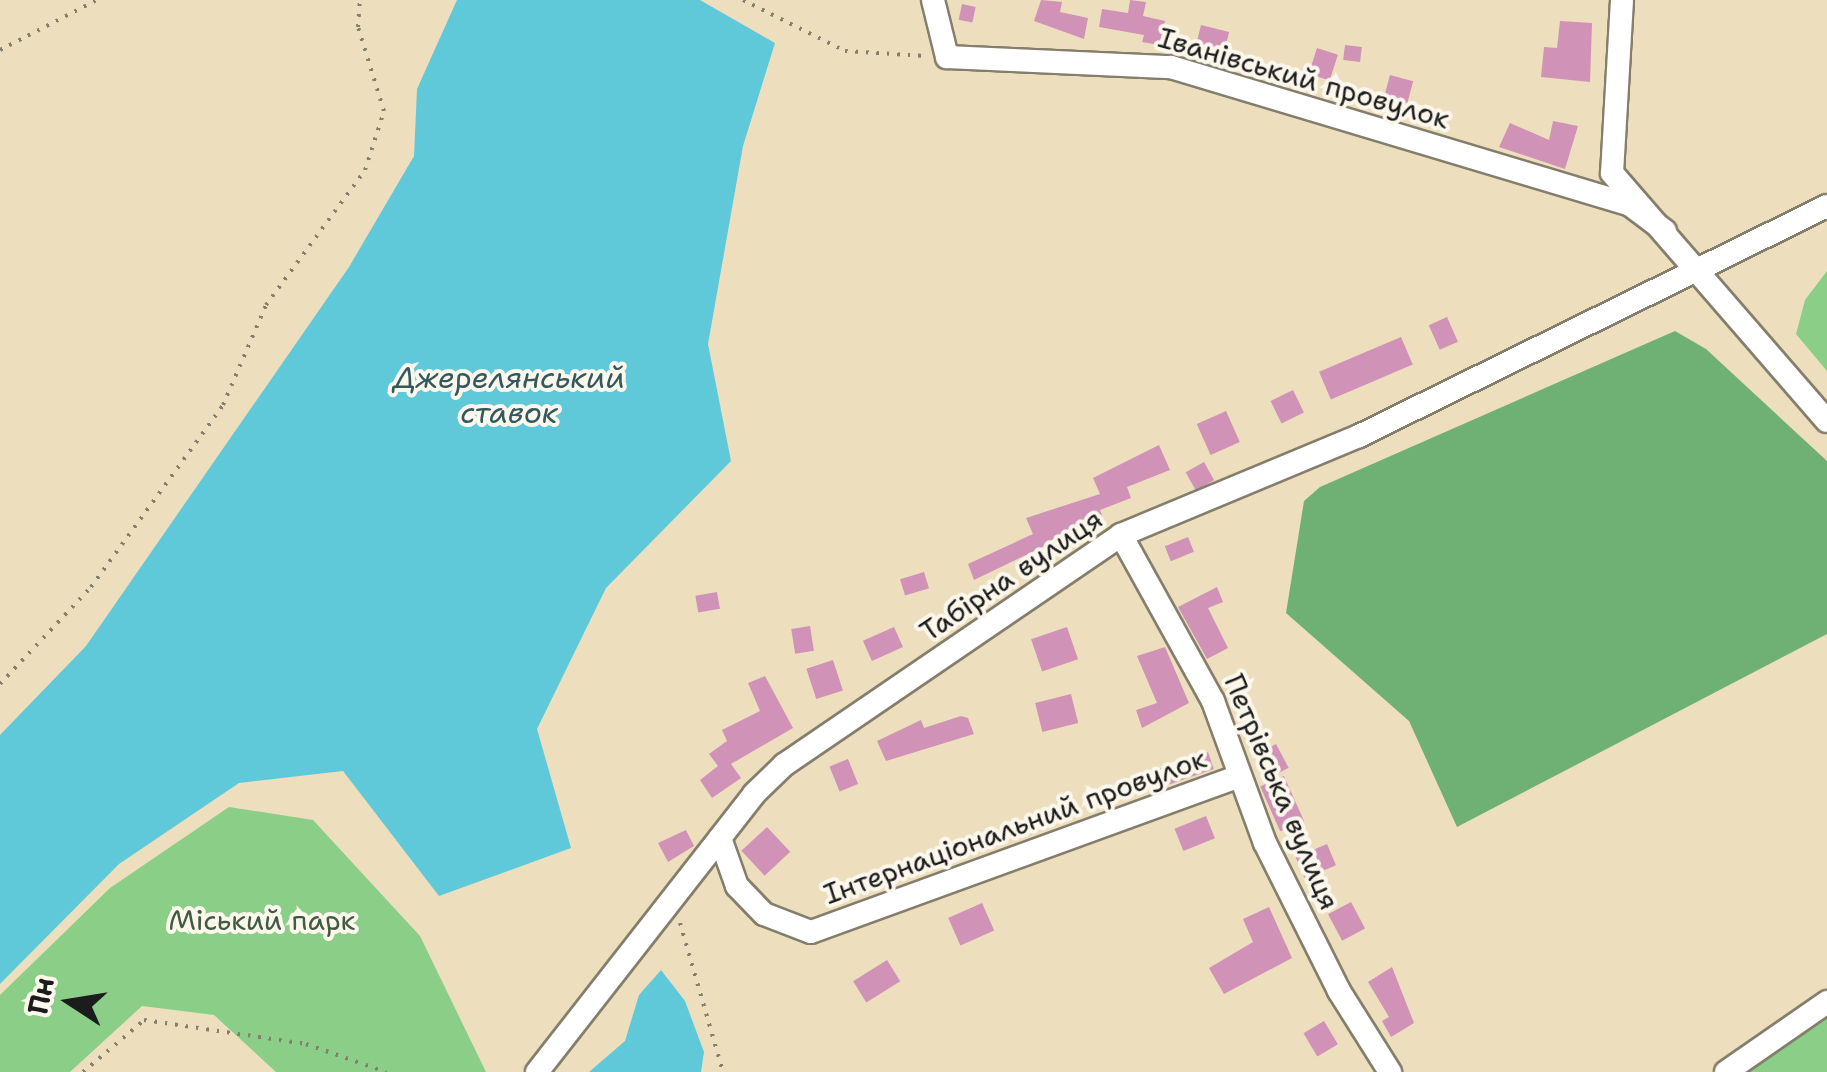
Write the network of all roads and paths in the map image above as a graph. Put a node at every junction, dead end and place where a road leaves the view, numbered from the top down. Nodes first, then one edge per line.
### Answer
1 (96, 0) edge
2 (360, 0) edge
3 (743, 0) edge
4 (932, 0) edge
5 (1622, 0) edge
6 (0, 50) edge
7 (947, 57) junction
8 (1827, 206) edge
9 (1665, 232) junction
10 (1700, 274) junction
11 (1827, 421) edge
12 (1121, 535) junction
13 (0, 684) edge
14 (1240, 776) junction
15 (720, 838) junction
16 (672, 901) junction
17 (1827, 1002) edge
18 (83, 1072) edge
19 (386, 1072) edge
20 (537, 1072) edge
21 (723, 1072) edge
22 (1390, 1072) edge
23 (1726, 1072) edge

1 - 6 path
2 - 13 path
3 - 7 path
4 - 7 street
5 - 9 street
7 - 9 street, Іванівський провулок
8 - 10 street, Табірна вулиця
9 - 10 street
10 - 11 street
10 - 12 street, Табірна вулиця
12 - 14 street, Петрівська вулиця
12 - 15 street, Табірна вулиця
14 - 15 street, Інтернаціональний провулок
14 - 22 street, Петрівська вулиця
15 - 16 street, Табірна вулиця
16 - 20 street, Табірна вулиця
16 - 21 path
17 - 23 street
18 - 19 path

